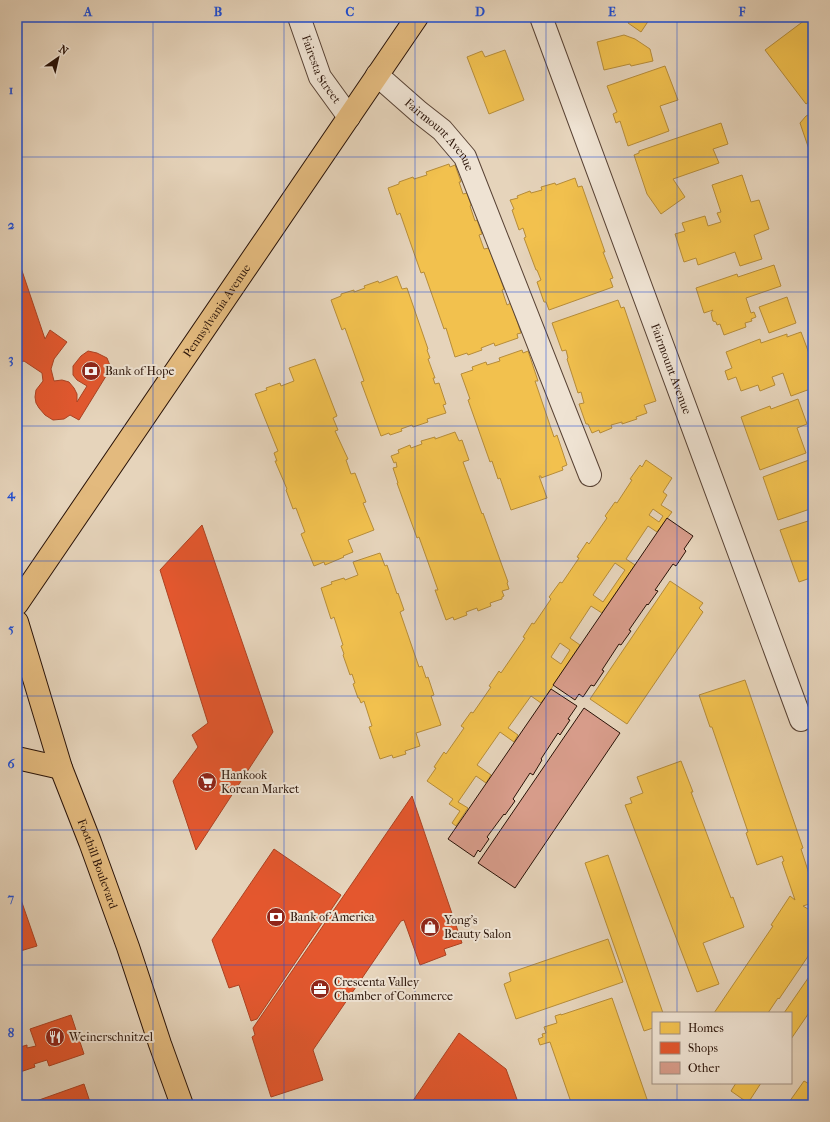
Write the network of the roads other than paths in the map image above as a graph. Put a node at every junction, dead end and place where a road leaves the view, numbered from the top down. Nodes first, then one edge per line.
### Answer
1 (299, 17) edge
2 (417, 17) edge
3 (541, 17) edge
4 (378, 75) junction
5 (349, 117) junction
6 (590, 474) dead end
7 (17, 604) edge
8 (17, 622) edge
9 (801, 720) dead end
10 (17, 758) edge
11 (61, 768) junction
12 (182, 1105) edge

1 - 5 street, Fairesta Street
2 - 4 main road, Pennsylvania Avenue
3 - 9 street, Fairmount Avenue
4 - 5 main road, Pennsylvania Avenue
4 - 6 street, Fairmount Avenue
5 - 7 main road, Pennsylvania Avenue
8 - 11 main road, Foothill Boulevard
10 - 11 main road
11 - 12 main road, Foothill Boulevard

